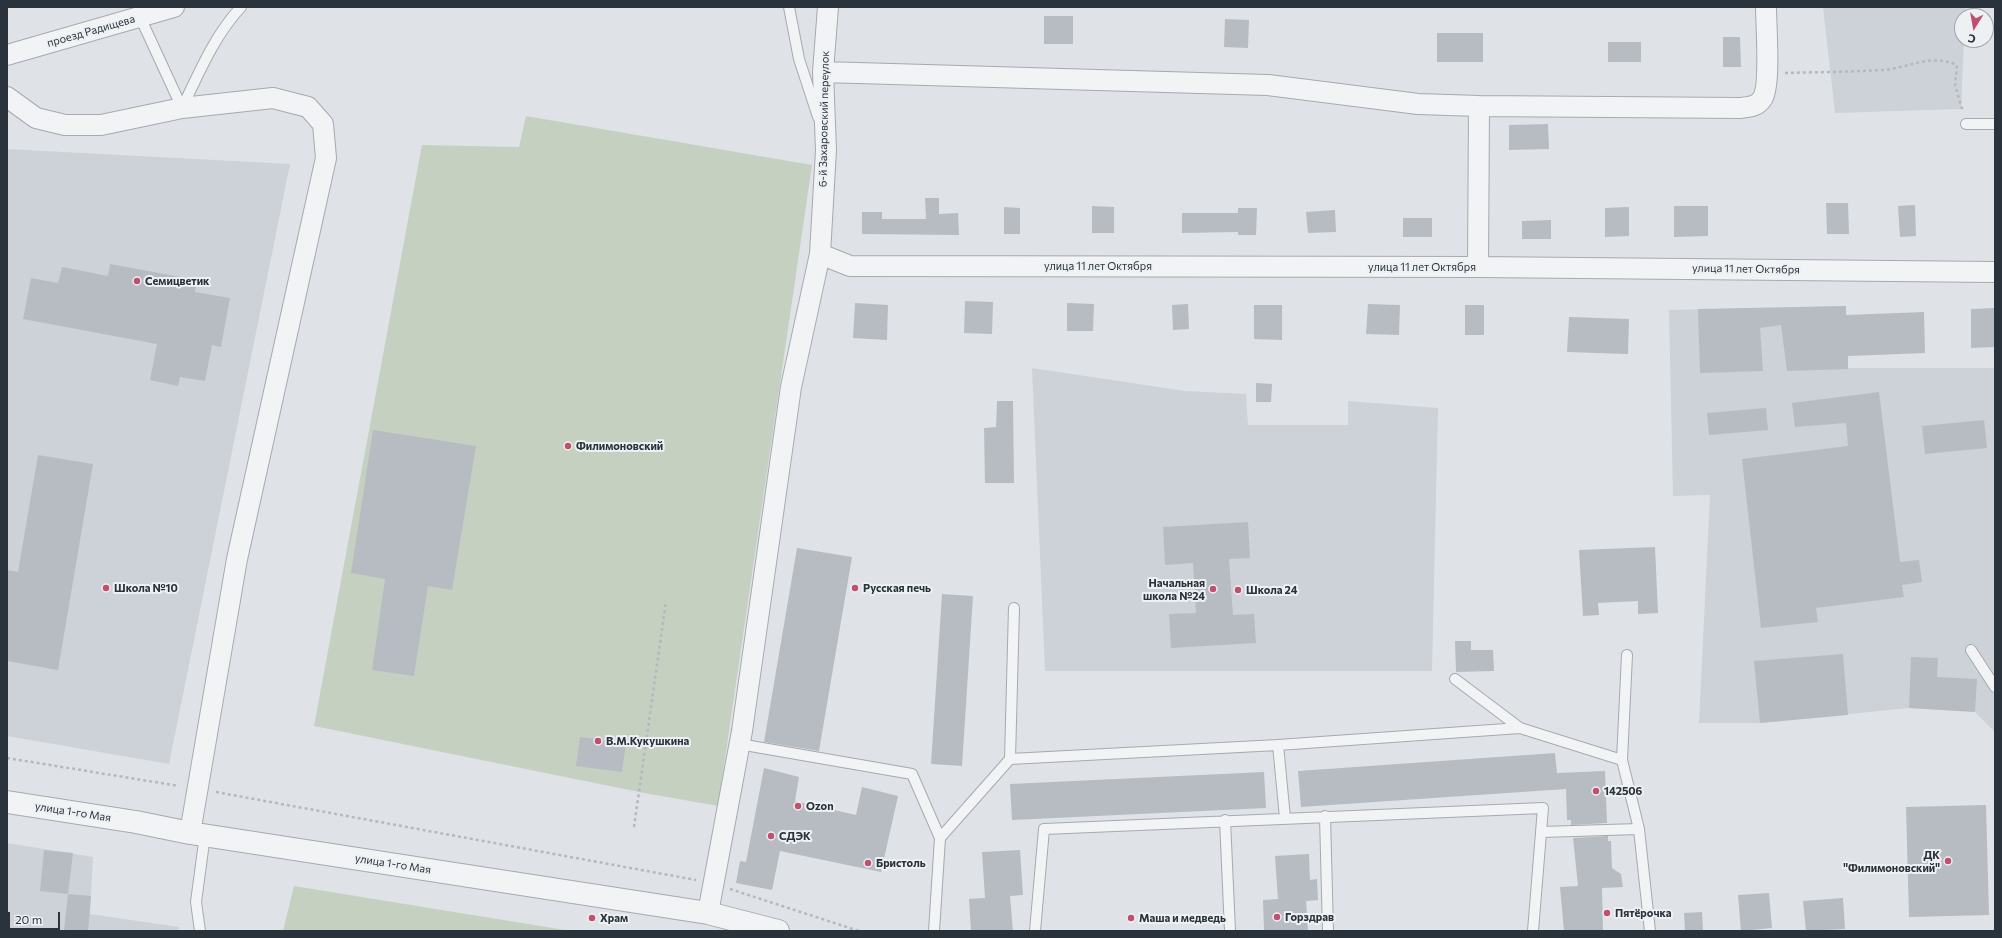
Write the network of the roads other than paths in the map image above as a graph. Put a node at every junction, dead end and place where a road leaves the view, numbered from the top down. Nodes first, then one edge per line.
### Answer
1 (174, 7) edge
2 (241, 7) edge
3 (789, 7) edge
4 (828, 7) edge
5 (1766, 7) edge
6 (140, 17) junction
7 (7, 55) edge
8 (823, 72) junction
9 (7, 97) edge
10 (1479, 106) junction
11 (182, 108) junction
12 (1966, 124) road end
13 (1995, 124) edge
14 (826, 150) junction
15 (820, 254) junction
16 (1478, 266) junction
17 (1995, 272) edge
18 (1014, 608) dead end
19 (1971, 650) dead end
20 (1627, 655) dead end
21 (1455, 679) dead end
22 (1995, 687) edge
23 (1520, 728) junction
24 (739, 744) junction
25 (1278, 745) junction
26 (1010, 759) junction
27 (1622, 760) junction
28 (7, 802) edge
29 (1325, 816) junction
30 (1285, 818) junction
31 (1225, 820) junction
32 (1639, 829) junction
33 (1541, 832) junction
34 (197, 834) junction
35 (940, 838) junction
36 (708, 913) junction
37 (200, 931) edge
38 (778, 931) edge
39 (934, 931) edge
40 (1035, 931) edge
41 (1230, 931) edge
42 (1328, 931) edge
43 (1533, 931) edge
44 (1650, 931) edge

1 - 6 street, проезд Радищева
2 - 11 lane
3 - 14 lane
4 - 8 street, 6-й Захаровский переулок
5 - 10 street
6 - 7 street, проезд Радищева
6 - 11 lane
8 - 10 street
8 - 14 street, 6-й Захаровский переулок
9 - 11 street
10 - 16 street
11 - 34 street
12 - 13 lane
14 - 15 street, 6-й Захаровский переулок
15 - 16 street, улица 11 лет Октября
15 - 24 street, 6-й Захаровский переулок
16 - 17 street, улица 11 лет Октября
18 - 26 lane
19 - 22 lane
20 - 27 lane
21 - 23 lane
23 - 25 lane
23 - 27 lane
24 - 35 lane
24 - 36 street, 6-й Захаровский переулок
25 - 26 lane
25 - 30 lane
26 - 35 lane
27 - 32 lane
28 - 34 street, улица 1-го Мая
29 - 30 lane
29 - 33 lane
29 - 42 lane
30 - 31 lane
31 - 40 lane
31 - 41 lane
32 - 33 lane
32 - 44 lane
33 - 43 lane
34 - 36 street, улица 1-го Мая
34 - 37 lane
35 - 39 lane
36 - 38 street, улица 1-го Мая

